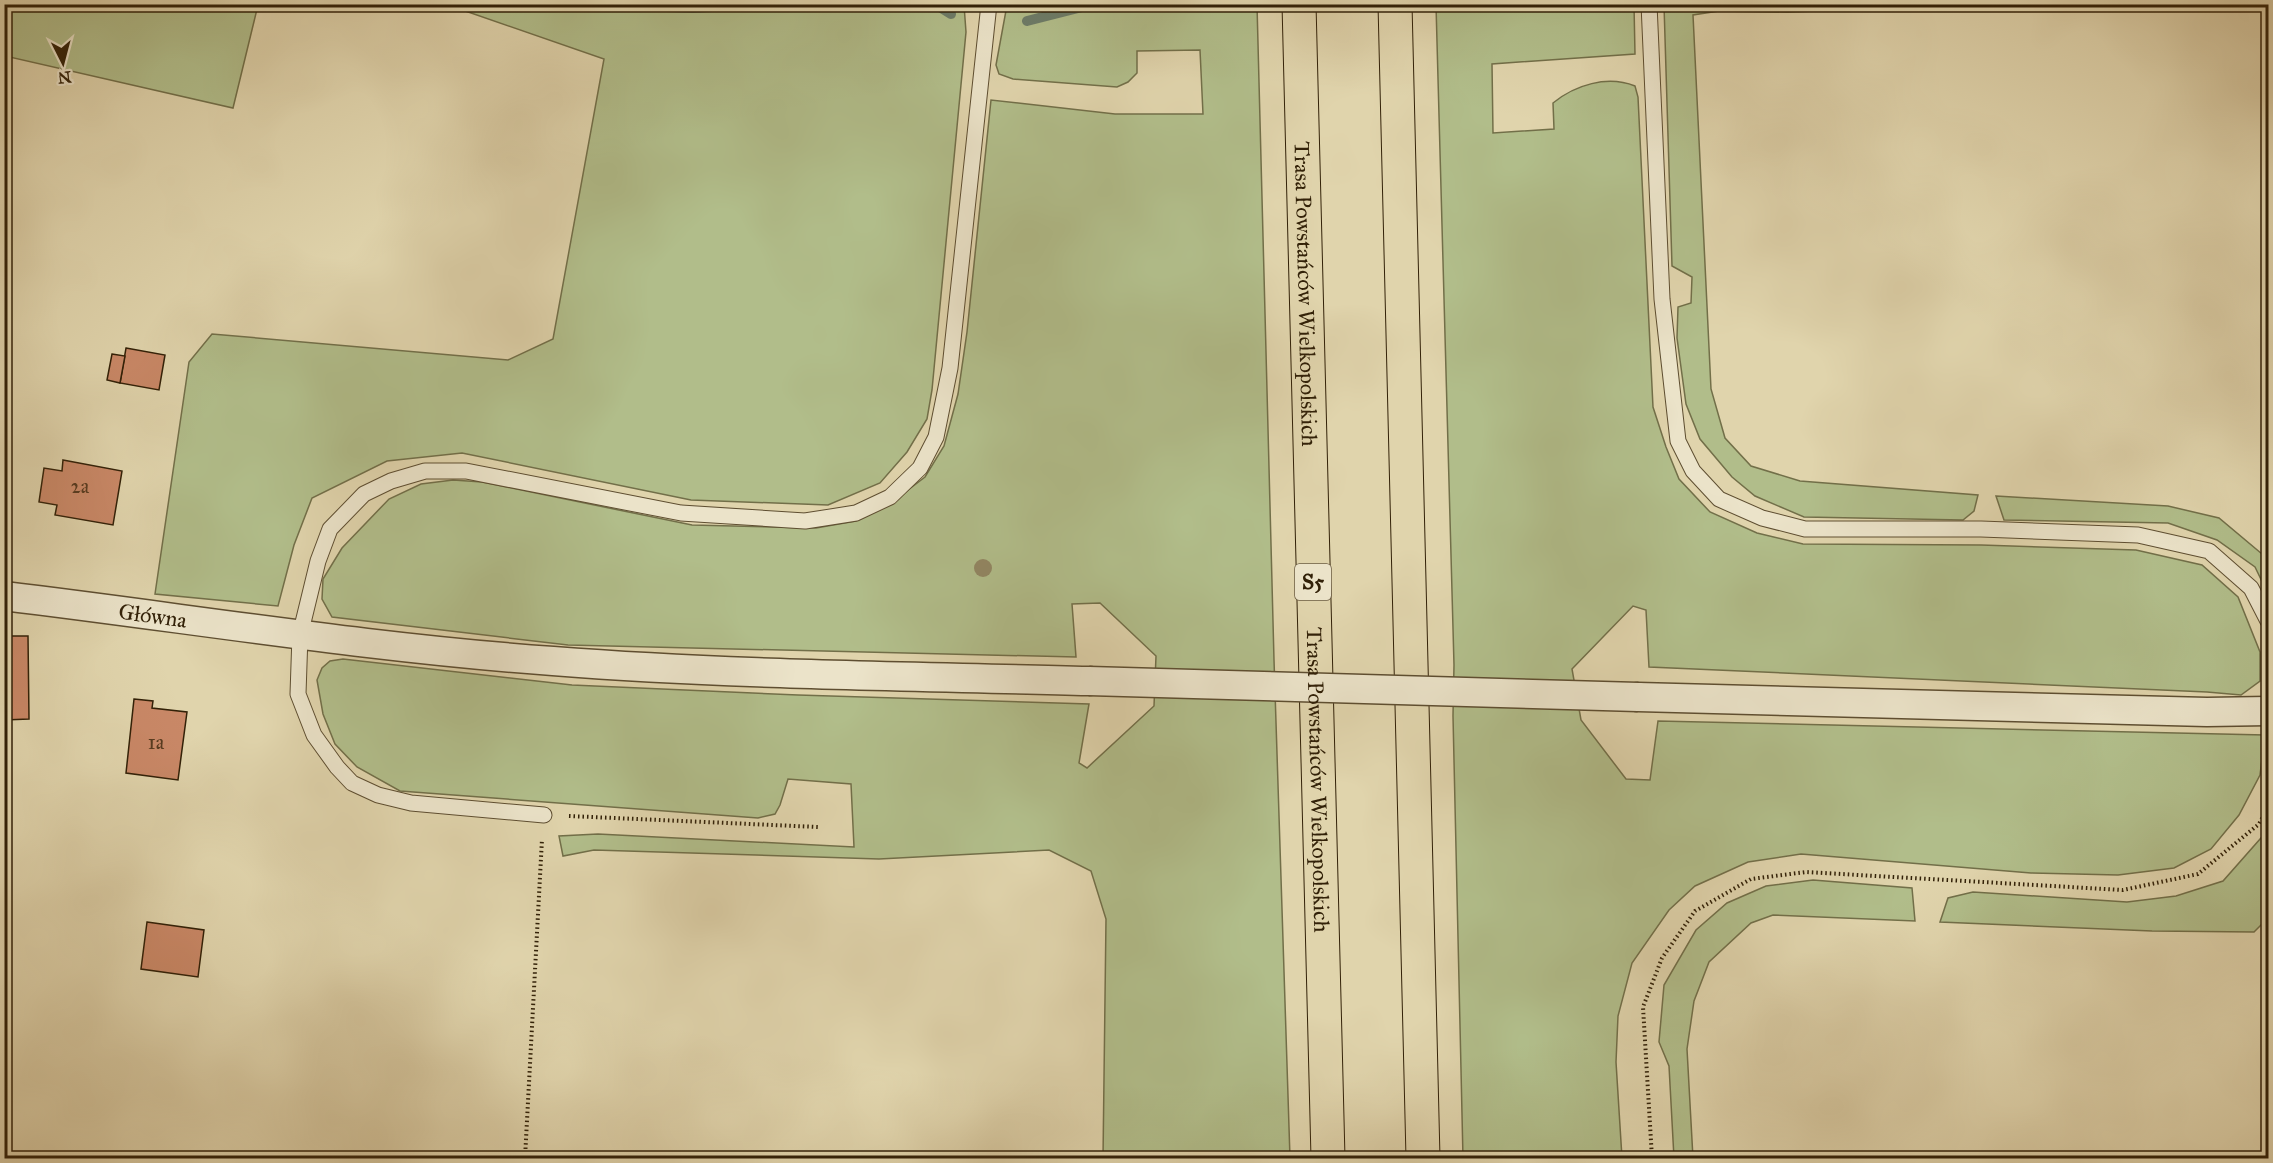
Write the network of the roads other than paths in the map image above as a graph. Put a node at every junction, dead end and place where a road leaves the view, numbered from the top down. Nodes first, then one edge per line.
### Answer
1 (989, 4) edge
2 (1299, 4) edge
3 (1395, 4) edge
4 (1649, 4) edge
5 (4, 596) edge
6 (2268, 621) edge
7 (300, 635) junction
8 (2268, 711) edge
9 (543, 814) road end
10 (1328, 1158) edge
11 (1423, 1158) edge

1 - 7 lane
2 - 10 highway, Trasa Powstańców Wielkopolskich / S5
3 - 11 highway
4 - 6 lane
5 - 7 street, Główna
7 - 8 street, Główna, bridge
7 - 9 lane

